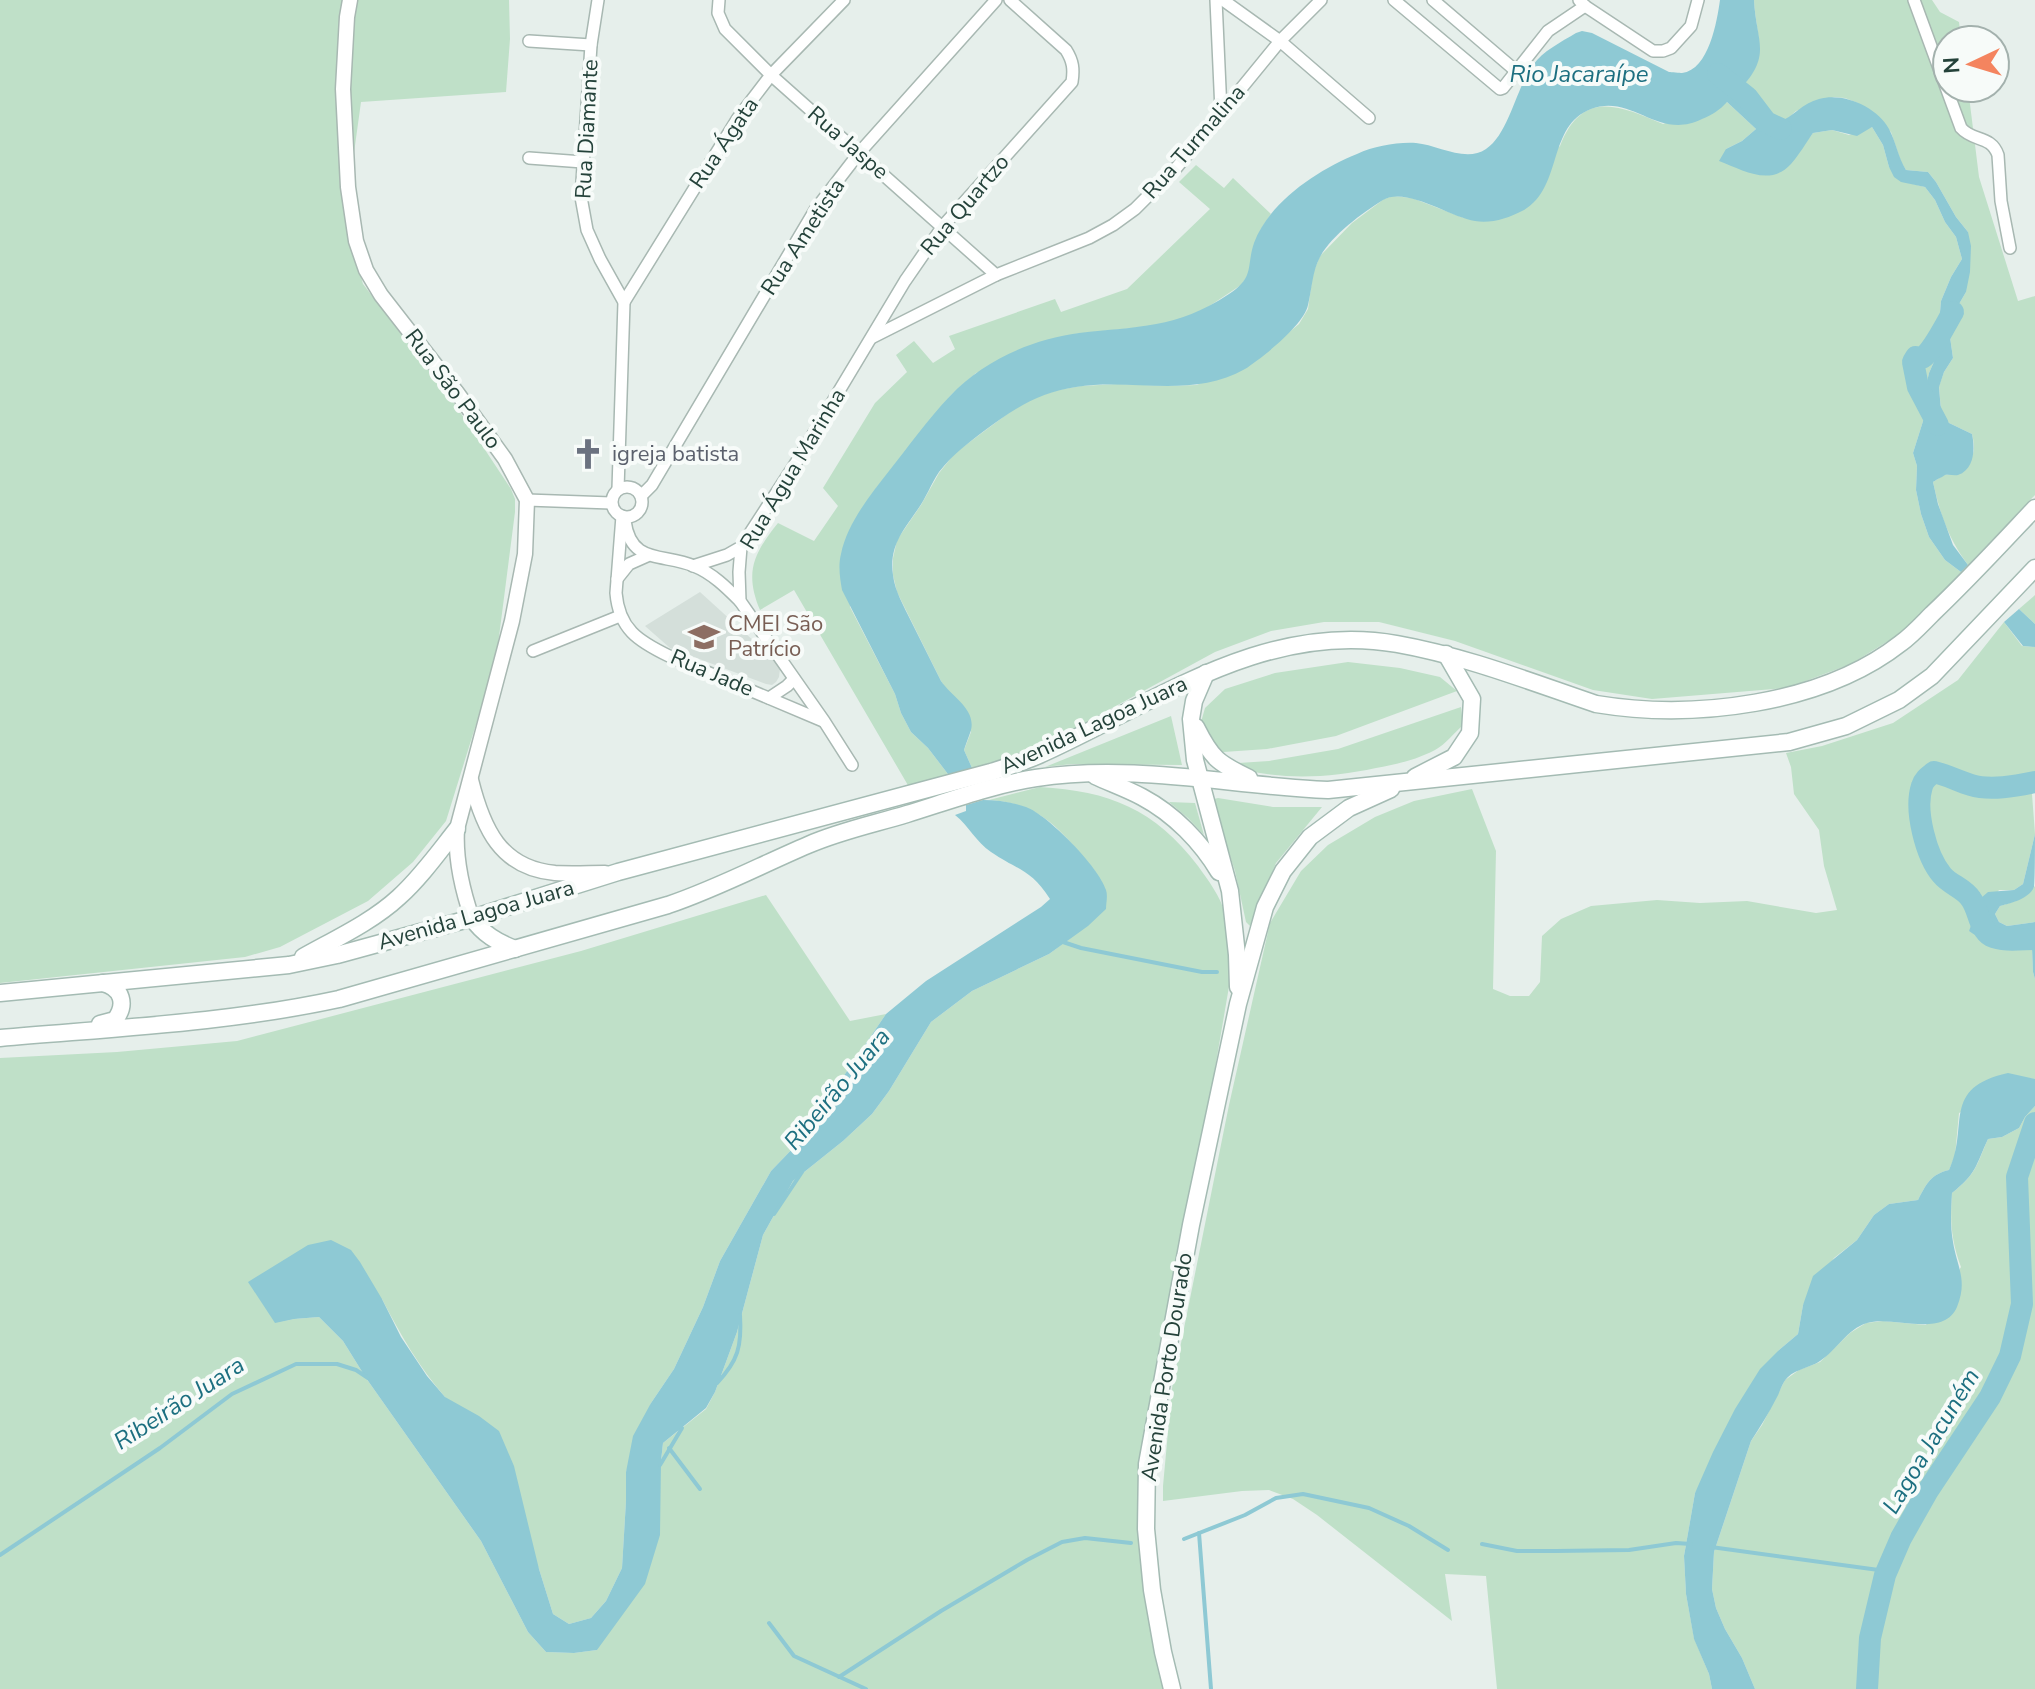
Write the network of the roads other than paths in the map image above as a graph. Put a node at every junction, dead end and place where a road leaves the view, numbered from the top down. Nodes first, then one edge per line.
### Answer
1 (350, 0) edge
2 (598, 0) edge
3 (719, 0) edge
4 (844, 0) edge
5 (996, 0) edge
6 (1010, 0) edge
7 (1216, 0) edge
8 (1223, 0) edge
9 (1321, 0) edge
10 (1394, 0) edge
11 (1433, 0) edge
12 (1698, 0) edge
13 (1914, 0) edge
14 (1582, 3) edge
15 (529, 41) dead end
16 (1280, 41) junction
17 (591, 45) junction
18 (1516, 71) junction
19 (771, 75) junction
20 (1221, 111) junction
21 (1369, 118) dead end
22 (859, 153) junction
23 (529, 158) dead end
24 (583, 162) junction
25 (943, 226) junction
26 (2010, 248) dead end
27 (996, 275) junction
28 (624, 302) junction
29 (872, 337) junction
30 (618, 489) junction
31 (641, 496) junction
32 (527, 500) junction
33 (611, 503) junction
34 (2035, 508) edge
35 (623, 516) junction
36 (741, 547) junction
37 (647, 556) junction
38 (693, 566) junction
39 (2035, 568) edge
40 (617, 579) junction
41 (740, 601) junction
42 (620, 616) junction
43 (533, 651) dead end
44 (1446, 654) junction
45 (1206, 673) junction
46 (794, 679) junction
47 (769, 698) junction
48 (1191, 719) junction
49 (824, 721) junction
50 (852, 765) dead end
51 (1090, 774) junction
52 (1201, 778) junction
53 (994, 779) junction
54 (471, 780) junction
55 (1405, 782) junction
56 (1262, 785) junction
57 (457, 829) junction
58 (618, 872) junction
59 (1230, 891) junction
60 (472, 918) junction
61 (515, 949) junction
62 (289, 965) junction
63 (103, 983) junction
64 (0, 993) edge
65 (1238, 1004) junction
66 (40, 1034) junction
67 (0, 1038) edge
68 (1172, 1689) edge

1 - 32 street, Rua São Paulo
2 - 17 street, Rua Diamante
3 - 19 street, Rua Jaspe
4 - 19 street, Rua Ágata
5 - 22 street, Rua Ametista
6 - 25 street, Rua Quartzo
7 - 20 street
8 - 16 street
9 - 16 street, Rua Turmalina
10 - 18 street
11 - 18 street
12 - 14 street
13 - 26 street
14 - 18 street
15 - 17 street
16 - 20 street, Rua Turmalina
16 - 21 street
17 - 24 street, Rua Diamante
19 - 22 street, Rua Jaspe
19 - 28 street, Rua Ágata
20 - 27 street, Rua Turmalina
22 - 25 street, Rua Jaspe
22 - 31 street, Rua Ametista
23 - 24 street
24 - 28 street, Rua Diamante
25 - 27 street, Rua Jaspe
25 - 29 street, Rua Quartzo
27 - 29 street, Rua Turmalina
28 - 30 street
29 - 36 street, Rua Água Marinha
30 - 31 street
30 - 33 street
31 - 35 street
32 - 33 street
32 - 54 street
33 - 35 street
34 - 44 main road, Avenida Lagoa Juara
35 - 37 street
35 - 40 street
36 - 38 street
36 - 41 street, Rua Água Marinha
37 - 38 street
37 - 40 street
38 - 41 street
39 - 55 main road, Avenida Lagoa Juara
40 - 42 street
41 - 46 street
42 - 43 street
42 - 47 street, Rua Jade
44 - 45 main road, Avenida Lagoa Juara
44 - 55 main road
45 - 48 main road
45 - 53 main road, Avenida Lagoa Juara
46 - 47 street, Rua Jade
46 - 49 street
47 - 49 street, Rua Jade
48 - 52 main road
48 - 56 main road
49 - 50 street
51 - 52 main road, Avenida Lagoa Juara
51 - 53 main road, Avenida Lagoa Juara
51 - 59 main road
52 - 56 main road, Avenida Lagoa Juara
52 - 59 main road
53 - 58 main road, Avenida Lagoa Juara
53 - 61 main road, Avenida Lagoa Juara
54 - 57 street
54 - 58 street
55 - 56 main road, Avenida Lagoa Juara
55 - 65 main road
57 - 60 street
57 - 62 main road
58 - 60 main road, Avenida Lagoa Juara
59 - 65 main road
60 - 61 main road
60 - 62 main road, Avenida Lagoa Juara
61 - 66 main road, Avenida Lagoa Juara
62 - 63 main road, Avenida Lagoa Juara
63 - 64 main road, Avenida Lagoa Juara
63 - 66 main road
65 - 68 main road, Avenida Porto Dourado
66 - 67 main road, Avenida Lagoa Juara

